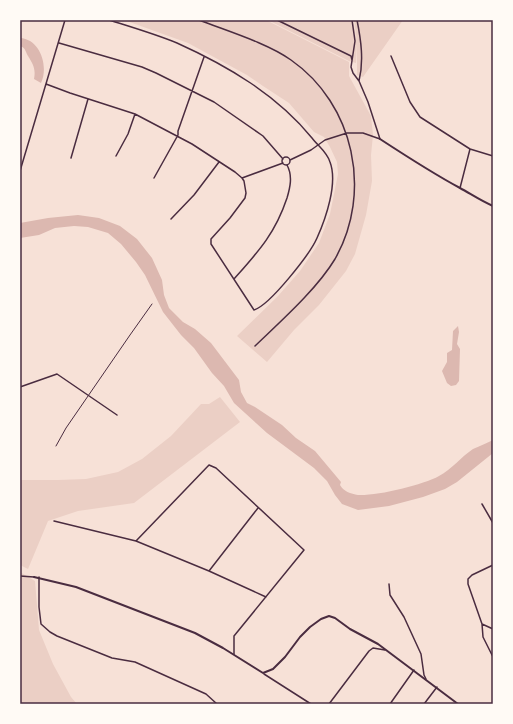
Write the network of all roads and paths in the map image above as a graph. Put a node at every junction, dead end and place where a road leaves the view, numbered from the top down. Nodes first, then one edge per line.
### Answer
1 (65, 20) edge
2 (108, 20) edge
3 (200, 20) edge
4 (277, 20) edge
5 (352, 20) edge
6 (357, 20) edge
7 (59, 42) junction
8 (204, 56) junction
9 (391, 56) dead end
10 (352, 61) junction
11 (359, 81) junction
12 (46, 84) junction
13 (192, 92) junction
14 (88, 99) junction
15 (135, 114) junction
16 (347, 133) junction
17 (178, 135) junction
18 (380, 139) junction
19 (318, 146) junction
20 (470, 149) junction
21 (116, 156) dead end
22 (493, 156) edge
23 (71, 158) dead end
24 (284, 158) junction
25 (290, 160) junction
26 (219, 162) junction
27 (283, 163) junction
28 (287, 165) junction
29 (20, 170) edge
30 (154, 178) dead end
31 (242, 178) junction
32 (460, 188) junction
33 (493, 206) edge
34 (171, 219) dead end
35 (234, 279) junction
36 (152, 304) dead end
37 (255, 346) dead end
38 (20, 387) edge
39 (88, 396) junction
40 (117, 414) dead end
41 (56, 446) dead end
42 (482, 504) dead end
43 (258, 508) junction
44 (54, 521) dead end
45 (493, 523) edge
46 (136, 540) junction
47 (493, 565) edge
48 (209, 571) junction
49 (20, 576) edge
50 (34, 577) joint
51 (39, 577) junction
52 (389, 584) dead end
53 (266, 597) junction
54 (482, 624) junction
55 (493, 629) edge
56 (387, 650) junction
57 (234, 654) junction
58 (493, 657) edge
59 (414, 670) junction
60 (263, 673) junction
61 (426, 679) junction
62 (437, 687) junction
63 (217, 704) edge
64 (311, 704) edge
65 (330, 704) edge
66 (390, 704) edge
67 (424, 704) edge
68 (458, 704) edge

1 - 7 street
2 - 8 street
3 - 16 street
4 - 10 street
5 - 10 street
6 - 11 street
7 - 12 street
7 - 13 street
8 - 13 street
8 - 19 street
9 - 20 street
10 - 11 street
11 - 18 street
12 - 14 street
12 - 29 street
13 - 17 street
13 - 24 street
14 - 15 street
14 - 23 street
15 - 17 street
15 - 21 street
16 - 18 street
16 - 19 street
16 - 37 street
17 - 26 street
17 - 30 street
18 - 32 street
19 - 25 street
19 - 35 street
20 - 22 street
20 - 32 street
24 - 25 street
24 - 27 street
25 - 28 street
26 - 31 street
26 - 34 street
27 - 28 street
27 - 31 street
28 - 35 street
31 - 35 street
32 - 33 street
36 - 39 lane
38 - 39 street
39 - 40 street
39 - 41 lane
42 - 45 street
43 - 46 street
43 - 48 street
43 - 53 street
44 - 46 street
46 - 48 street
47 - 54 street
48 - 53 street
49 - 50 street
50 - 51 street
51 - 57 street
51 - 63 street
52 - 61 street
53 - 57 street
54 - 55 street
54 - 58 street
56 - 59 street
56 - 60 street
56 - 65 street
57 - 60 street
59 - 61 street
59 - 66 street
60 - 64 street
61 - 62 street
62 - 67 street
62 - 68 street

